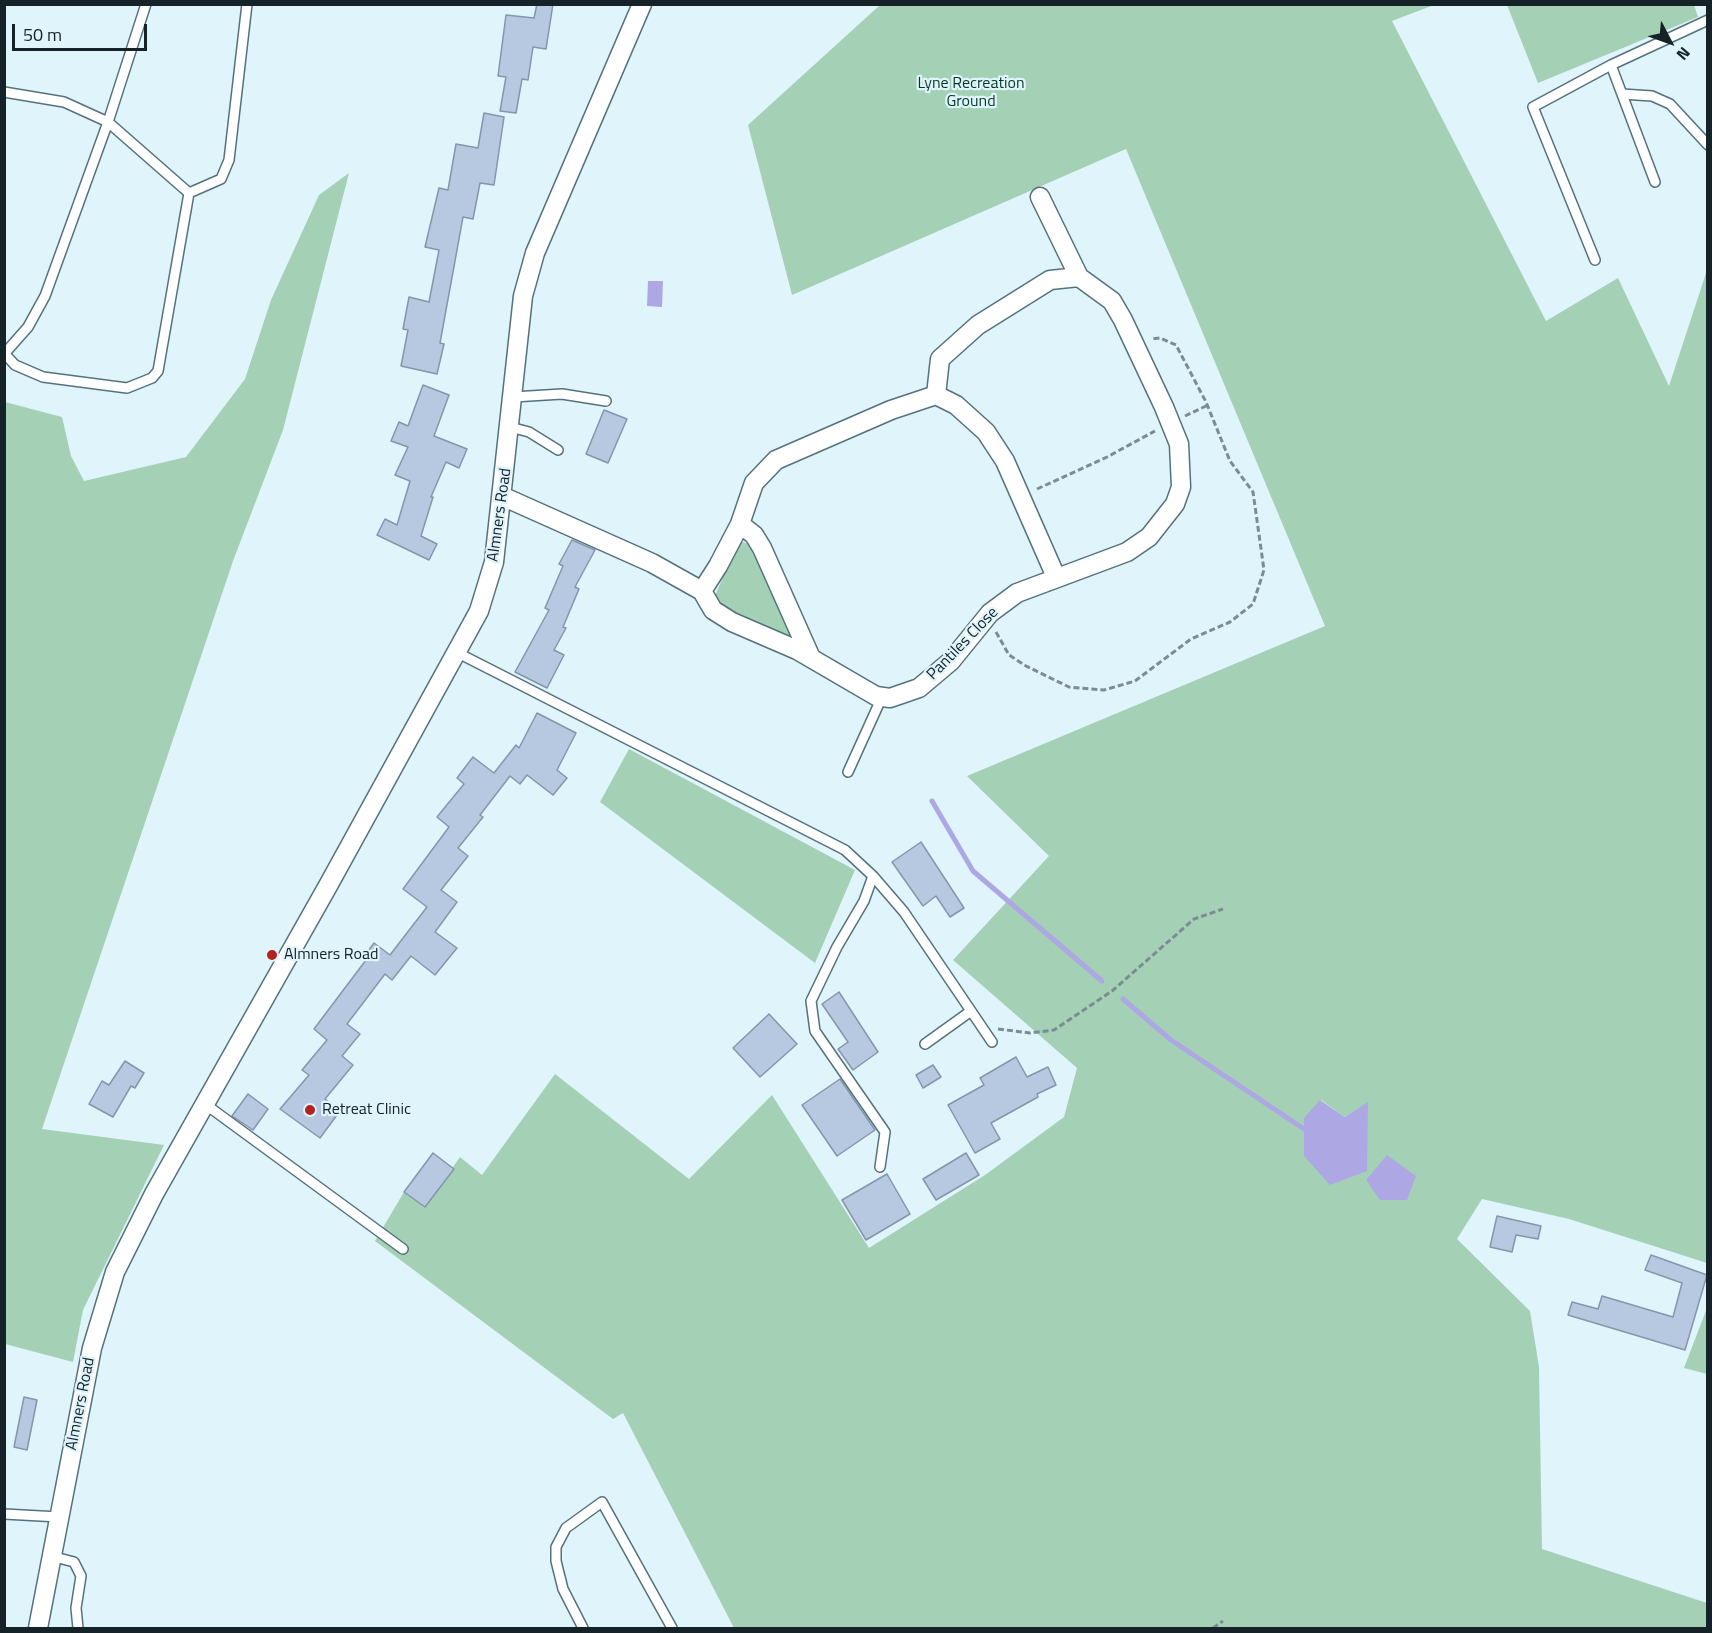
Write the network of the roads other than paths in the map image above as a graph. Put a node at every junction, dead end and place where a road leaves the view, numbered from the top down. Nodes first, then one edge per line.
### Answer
1 (146, 4) edge
2 (247, 4) edge
3 (642, 4) edge
4 (1707, 20) edge
5 (1611, 65) junction
6 (4, 92) edge
7 (1622, 94) junction
8 (108, 122) junction
9 (1707, 145) edge
10 (1655, 182) dead end
11 (189, 193) junction
12 (1040, 197) dead end
13 (1595, 260) dead end
14 (1078, 276) junction
15 (5, 353) edge
16 (936, 395) junction
17 (513, 397) junction
18 (606, 401) dead end
19 (510, 427) junction
20 (558, 450) dead end
21 (504, 497) junction
22 (740, 524) junction
23 (1056, 577) junction
24 (702, 591) junction
25 (456, 652) junction
26 (811, 658) junction
27 (882, 697) junction
28 (848, 772) dead end
29 (873, 876) junction
30 (971, 1011) junction
31 (992, 1042) dead end
32 (925, 1044) dead end
33 (205, 1104) junction
34 (880, 1167) dead end
35 (403, 1249) dead end
36 (4, 1514) edge
37 (59, 1517) junction
38 (51, 1556) junction
39 (38, 1629) edge
40 (78, 1629) edge
41 (583, 1629) edge
42 (672, 1629) edge

1 - 8 lane
2 - 11 lane
3 - 17 street, Almners Road
4 - 5 lane
5 - 7 lane
5 - 13 lane
6 - 8 lane
7 - 9 lane
7 - 10 lane
8 - 11 lane
8 - 15 lane
11 - 15 lane
12 - 14 street
14 - 16 street
14 - 23 street, Pantiles Close
16 - 22 street
16 - 23 street
17 - 18 lane
17 - 19 street, Almners Road
19 - 20 lane
19 - 21 street, Almners Road
21 - 24 street
21 - 25 street, Almners Road
22 - 24 street
22 - 26 street
23 - 27 street, Pantiles Close
24 - 26 street
25 - 29 lane
25 - 33 street, Almners Road
26 - 27 street
27 - 28 lane
29 - 30 lane
29 - 34 lane
30 - 31 lane
30 - 32 lane
33 - 35 lane
33 - 37 street, Almners Road
36 - 37 lane
37 - 38 street, Almners Road
38 - 39 street, Almners Road
38 - 40 lane
41 - 42 lane

